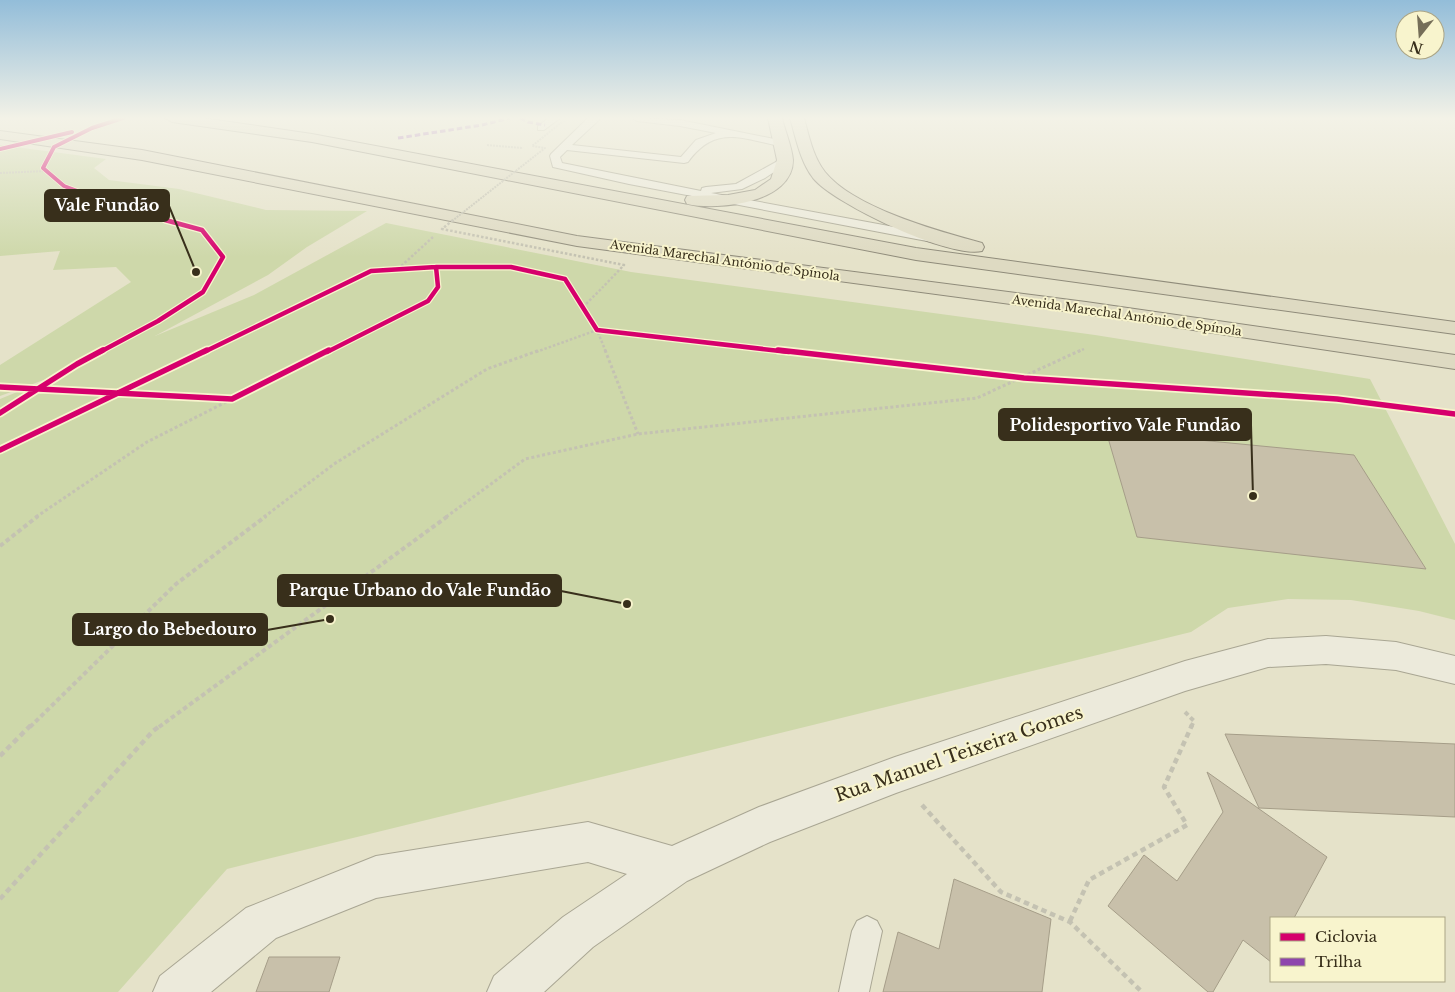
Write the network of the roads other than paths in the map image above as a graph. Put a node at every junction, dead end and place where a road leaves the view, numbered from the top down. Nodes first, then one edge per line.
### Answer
1 (189, 164) edge
2 (453, 164) edge
3 (557, 164) edge
4 (779, 164) edge
5 (784, 164) edge
6 (813, 164) edge
7 (540, 182) junction
8 (686, 192) junction
9 (728, 200) junction
10 (946, 240) junction
11 (1212, 294) junction
12 (1455, 328) edge
13 (1455, 362) edge
14 (1455, 670) edge
15 (672, 867) junction
16 (867, 931) dead end
17 (176, 992) edge
18 (510, 992) edge
19 (854, 992) edge

1 - 13 highway, Avenida Marechal António de Spínola
2 - 7 highway
3 - 8 lane
4 - 8 lane
5 - 9 highway
6 - 10 highway
7 - 9 highway
7 - 11 highway
8 - 9 lane
9 - 10 lane
10 - 11 highway
11 - 12 highway
14 - 15 street, Rua Manuel Teixeira Gomes
15 - 17 street
15 - 18 street, Rua Manuel Teixeira Gomes
16 - 19 lane

